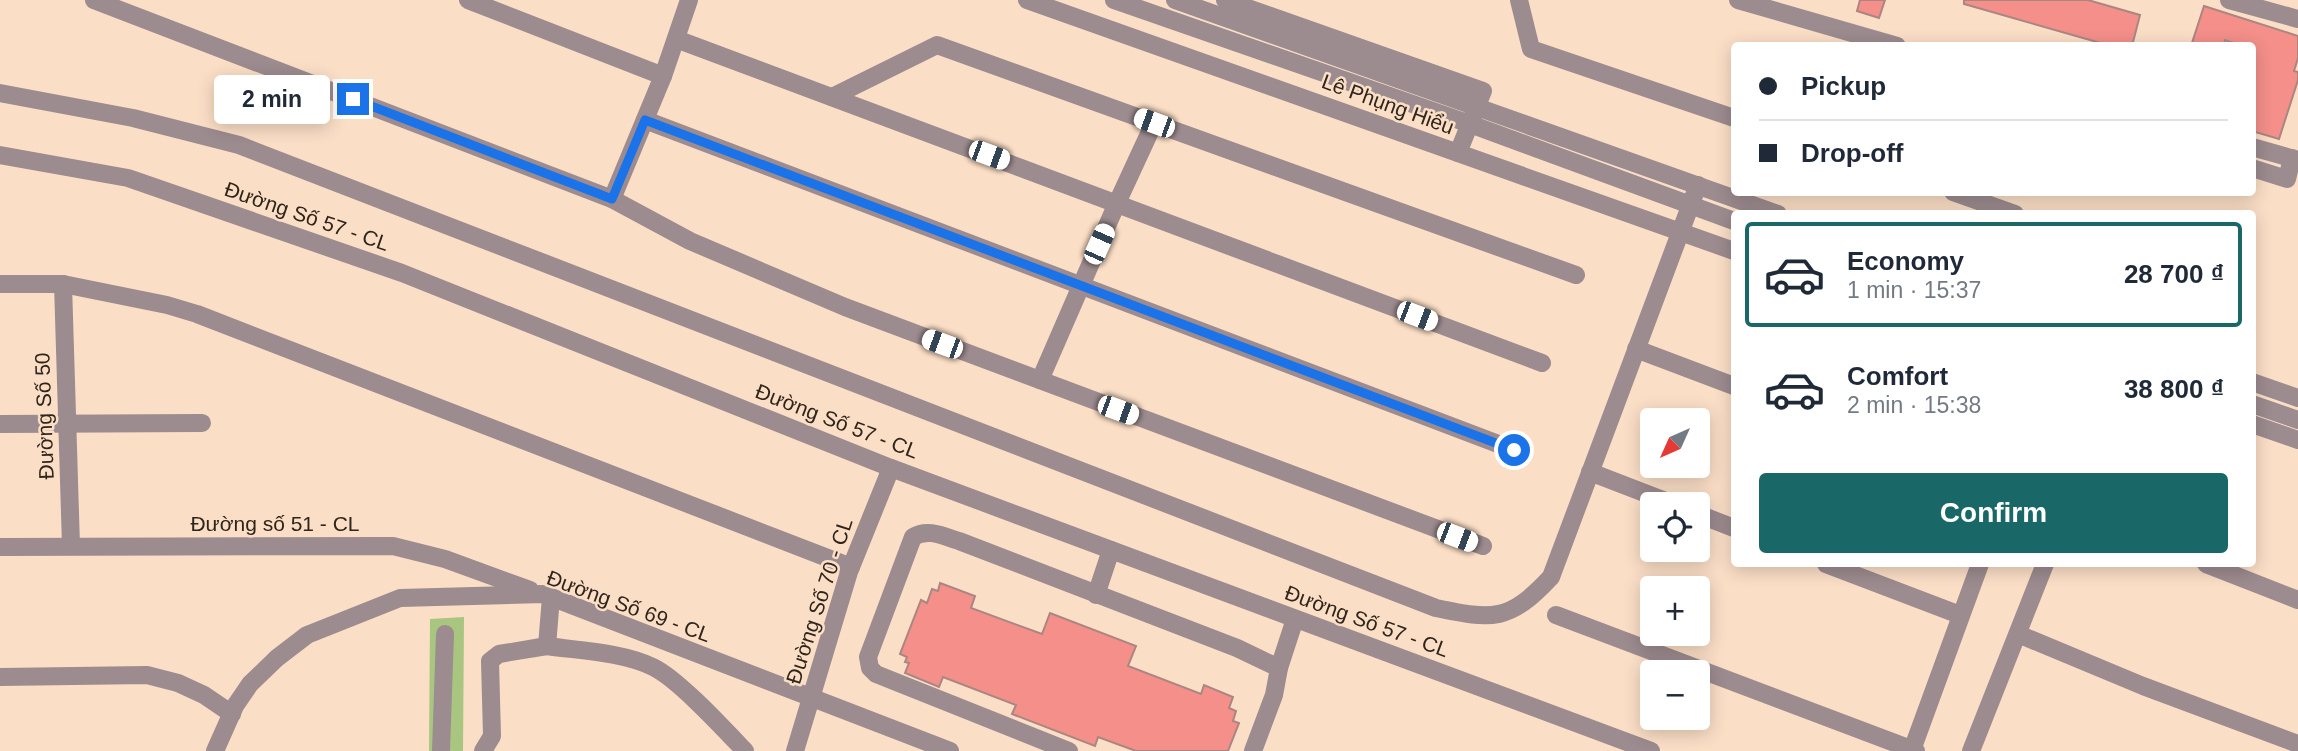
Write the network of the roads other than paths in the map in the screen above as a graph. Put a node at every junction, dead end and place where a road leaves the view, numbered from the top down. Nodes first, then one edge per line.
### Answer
1 (94, 0) edge
2 (468, 0) edge
3 (689, 0) edge
4 (1027, 0) edge
5 (1056, 0) edge
6 (1114, 0) edge
7 (1175, 0) edge
8 (1225, 0) edge
9 (1519, 0) edge
10 (1738, 0) edge
11 (2229, 0) edge
12 (2298, 19) edge
13 (676, 40) junction
14 (1883, 42) edge
15 (663, 76) junction
16 (0, 93) edge
17 (832, 97) junction
18 (1477, 107) junction
19 (1731, 117) edge
20 (645, 120) junction
21 (1154, 123) junction
22 (1470, 124) junction
23 (1460, 148) junction
24 (2256, 148) edge
25 (0, 155) edge
26 (2295, 159) edge
27 (2256, 169) edge
28 (1698, 185) junction
29 (1964, 196) edge
30 (612, 199) junction
31 (1117, 203) junction
32 (1767, 210) edge
33 (2004, 210) edge
34 (1685, 220) junction
35 (1731, 221) edge
36 (1731, 239) edge
37 (1731, 249) edge
38 (1576, 275) dead end
39 (0, 284) edge
40 (64, 284) junction
41 (1081, 286) junction
42 (1636, 349) junction
43 (1542, 363) dead end
44 (1040, 380) junction
45 (2256, 383) edge
46 (1731, 385) edge
47 (2298, 398) edge
48 (2256, 405) edge
49 (2298, 420) edge
50 (202, 423) dead end
51 (0, 424) edge
52 (68, 424) junction
53 (2256, 425) edge
54 (2256, 435) edge
55 (2298, 440) edge
56 (1514, 450) dead end
57 (2298, 450) edge
58 (891, 468) junction
59 (1590, 472) junction
60 (1642, 492) edge
61 (1710, 519) edge
62 (1731, 527) edge
63 (71, 546) junction
64 (1483, 546) dead end
65 (0, 547) edge
66 (1111, 550) junction
67 (851, 567) junction
68 (1834, 567) edge
69 (1979, 567) edge
70 (2044, 567) edge
71 (2214, 567) edge
72 (1096, 595) junction
73 (547, 596) junction
74 (2298, 600) edge
75 (1556, 615) dead end
76 (1960, 615) junction
77 (1295, 618) junction
78 (445, 634) dead end
79 (2018, 634) junction
80 (547, 646) junction
81 (1279, 668) junction
82 (0, 677) edge
83 (811, 699) junction
84 (232, 713) junction
85 (2298, 744) edge
86 (1914, 750) edge
87 (215, 751) edge
88 (441, 751) edge
89 (483, 751) edge
90 (745, 751) edge
91 (796, 751) edge
92 (950, 751) edge
93 (1069, 751) edge
94 (1253, 751) edge
95 (1651, 751) edge
96 (1971, 751) edge

1 - 30 street
2 - 15 street
3 - 13 street
4 - 23 street, Lê Phụng Hiểu
5 - 23 street, Lê Phụng Hiểu
6 - 22 street, Lê Phụng Hiểu
7 - 18 street, Lê Phụng Hiểu
8 - 18 street
9 - 19 street
10 - 14 street
11 - 12 street
13 - 15 street
13 - 17 street
15 - 20 street
16 - 59 street
17 - 21 street
17 - 31 street
18 - 22 street
18 - 28 street, Lê Phụng Hiểu
20 - 30 street
20 - 41 street
21 - 31 street
21 - 38 street
22 - 23 street
22 - 34 street, Lê Phụng Hiểu
23 - 34 street, Lê Phụng Hiểu
24 - 26 street
25 - 58 street, Đường Số 57 - CL
26 - 27 street
28 - 32 street, Lê Phụng Hiểu
28 - 34 street
29 - 33 street
30 - 44 street
31 - 41 street
31 - 43 street
34 - 35 street, Lê Phụng Hiểu
34 - 36 street, Lê Phụng Hiểu
34 - 37 street, Lê Phụng Hiểu
34 - 42 street
39 - 40 street
40 - 52 street, Đường Số 50
40 - 67 street
41 - 44 street
41 - 56 street
42 - 46 street
42 - 59 street
44 - 64 street
45 - 47 street
48 - 49 street
50 - 52 street
51 - 52 street
52 - 63 street, Đường Số 50
53 - 55 street
54 - 57 street
58 - 66 street, Đường Số 57 - CL
58 - 67 street, Đường Số 70 - CL
59 - 60 street
61 - 62 street
63 - 65 street, Đường số 51 - CL
63 - 73 street, Đường số 51 - CL
66 - 72 street
66 - 77 street, Đường Số 57 - CL
67 - 83 street, Đường Số 70 - CL
68 - 76 street
69 - 76 street
70 - 79 street
71 - 74 street
72 - 81 street
72 - 93 street
73 - 80 street
73 - 83 street, Đường Số 69 - CL
73 - 84 street, Đường Số 69 - CL
75 - 86 street
76 - 86 street
77 - 81 street
77 - 95 street, Đường Số 57 - CL
78 - 88 street
79 - 85 street
79 - 96 street
80 - 89 street
80 - 90 street
81 - 94 street
82 - 84 street
83 - 91 street, Đường Số 70 - CL
83 - 92 street, Đường Số 69 - CL
84 - 87 street, Đường Số 69 - CL

